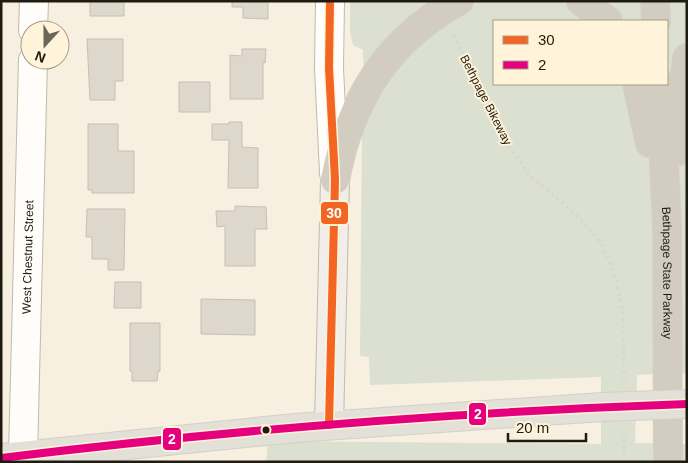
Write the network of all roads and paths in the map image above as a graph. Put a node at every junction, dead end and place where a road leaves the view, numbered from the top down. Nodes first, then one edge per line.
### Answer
1 (34, 1) edge
2 (330, 1) edge
3 (581, 1) edge
4 (655, 1) edge
5 (451, 5) edge
6 (34, 20) edge
7 (607, 20) edge
8 (656, 20) edge
9 (687, 58) edge
10 (32, 70) edge
11 (637, 85) edge
12 (660, 85) edge
13 (334, 180) junction
14 (667, 226) junction
15 (624, 387) dead end
16 (687, 404) edge
17 (624, 424) dead end
18 (329, 425) junction
19 (117, 453) edge
20 (12, 457) edge
21 (624, 462) edge
22 (668, 462) edge

1 - 6 street
2 - 13 street
3 - 7 highway
4 - 8 highway
5 - 13 highway
5 - 15 path, Bethpage Bikeway
9 - 14 highway
10 - 20 street, West Chestnut Street
11 - 14 highway
12 - 14 highway, Bethpage State Parkway
13 - 18 street
14 - 22 highway, Bethpage State Parkway
16 - 18 main road, bridge
17 - 21 path
18 - 19 main road
19 - 20 main road

